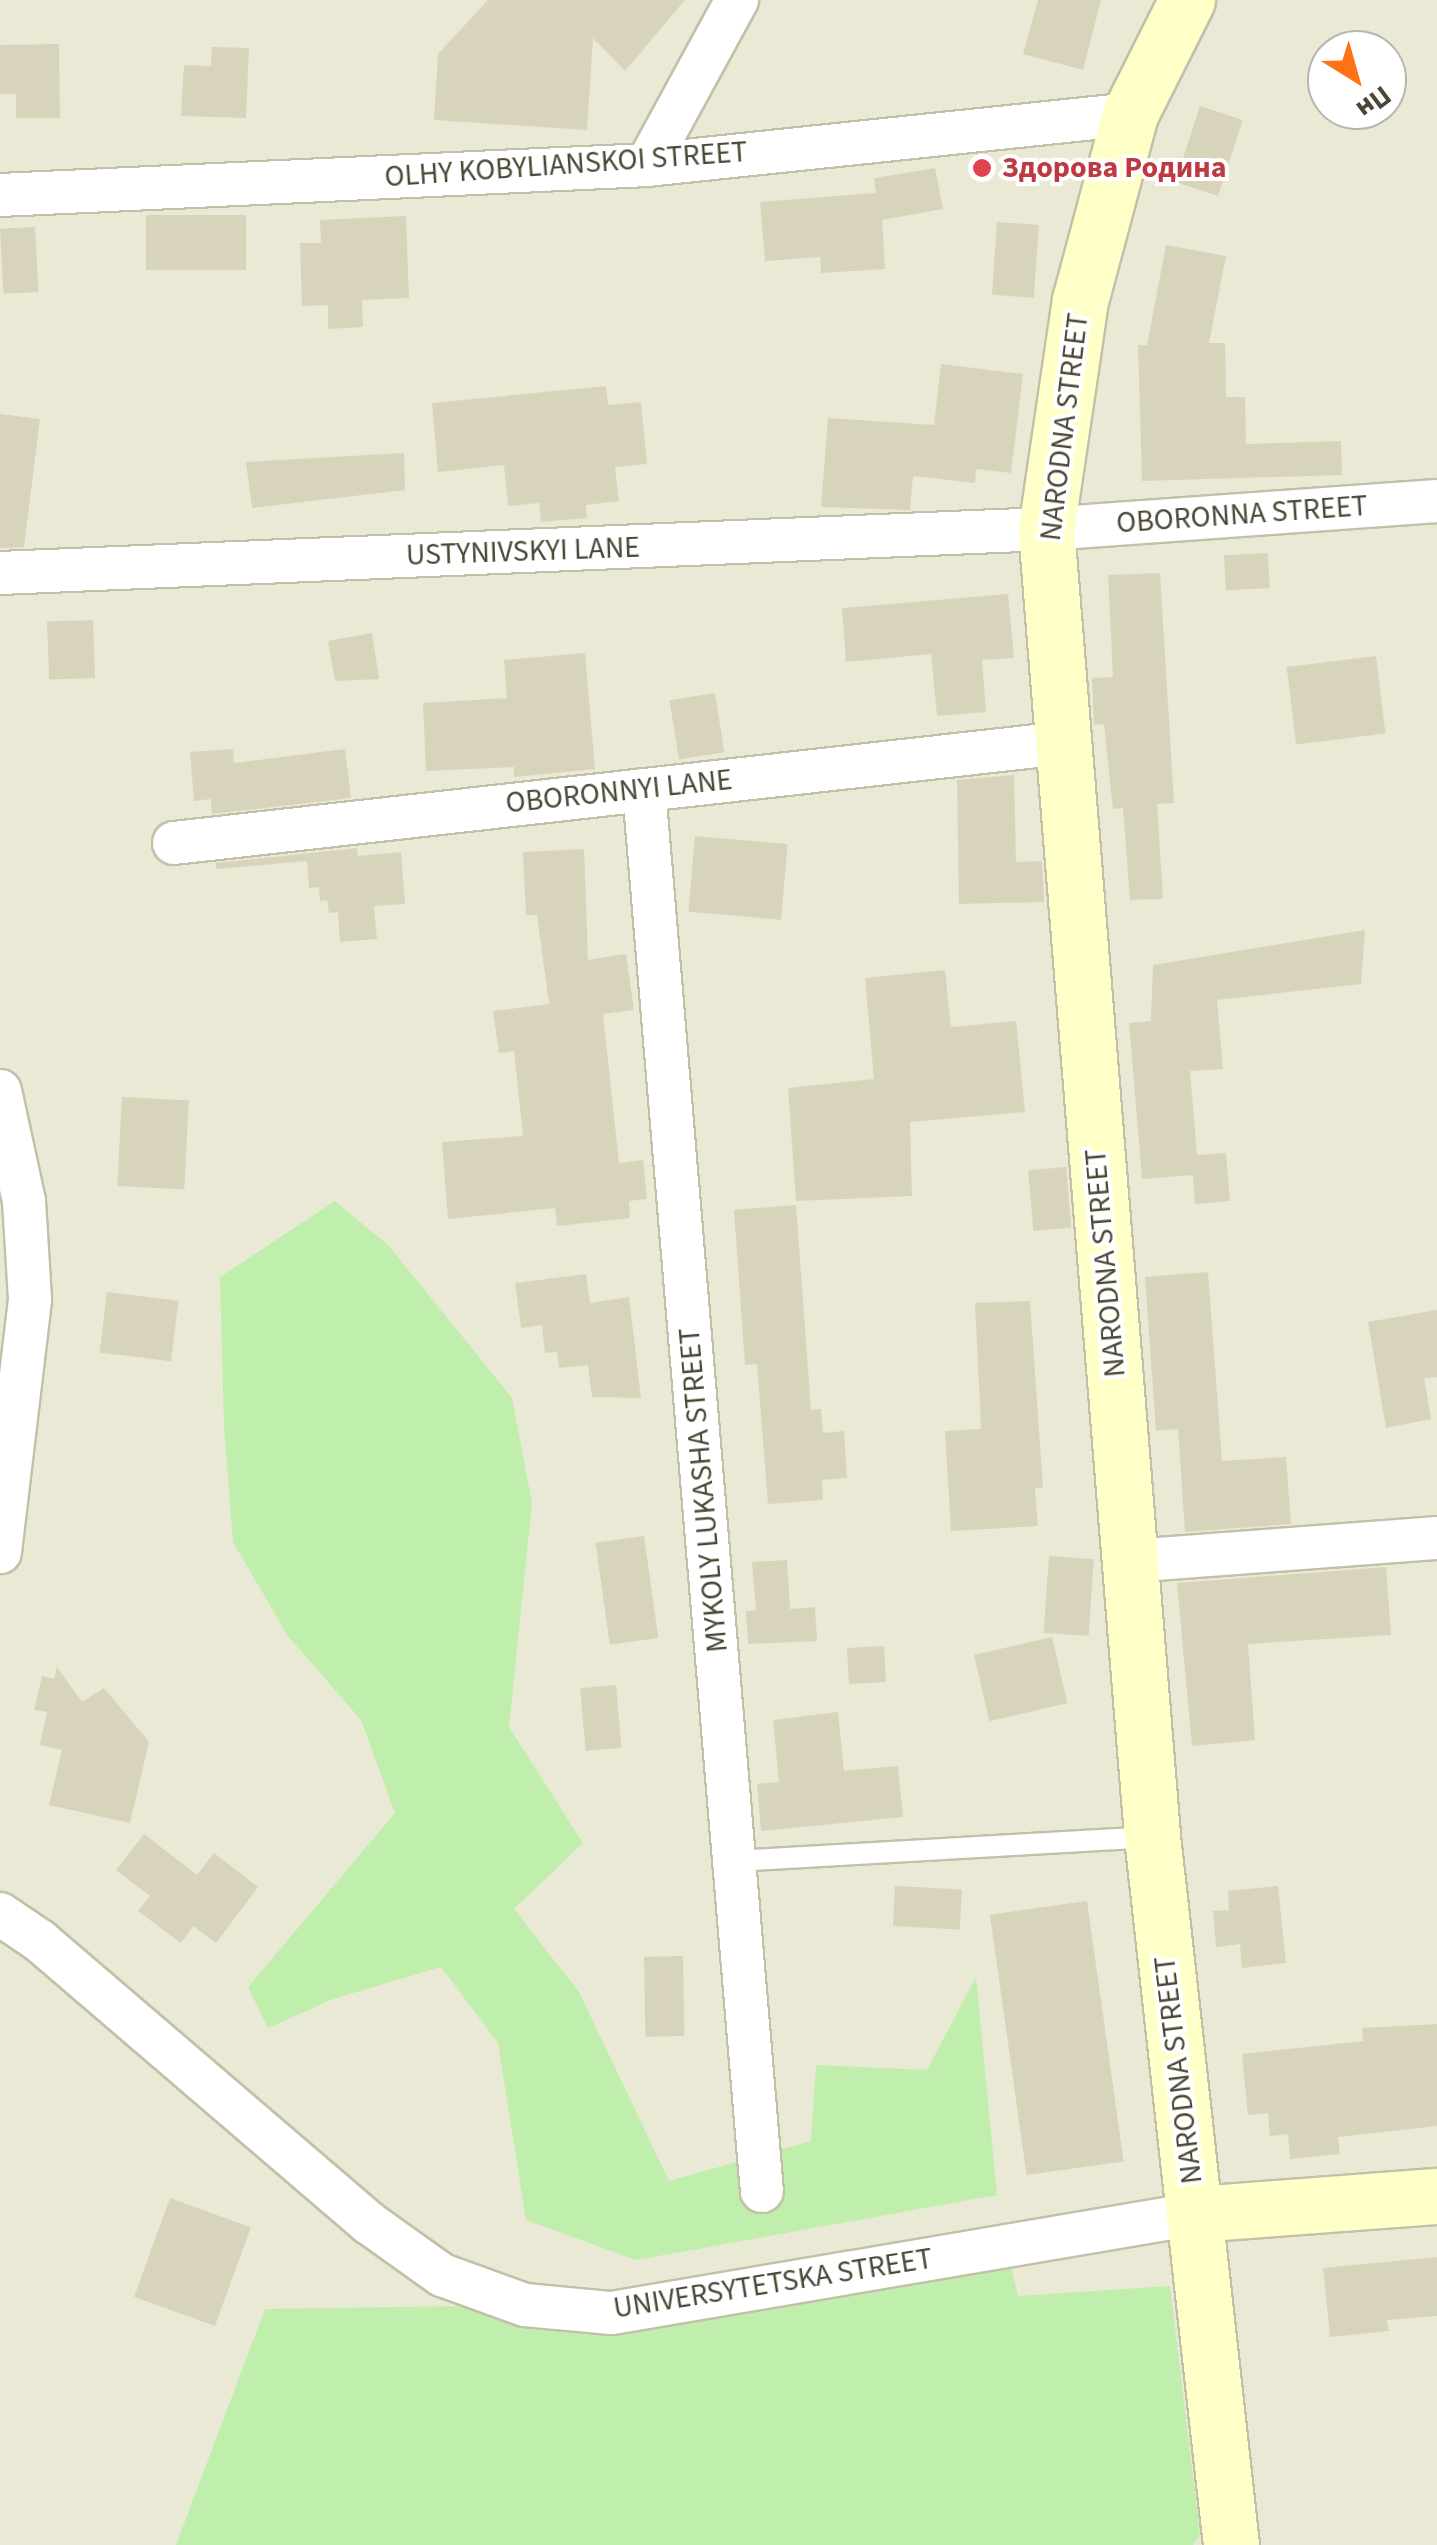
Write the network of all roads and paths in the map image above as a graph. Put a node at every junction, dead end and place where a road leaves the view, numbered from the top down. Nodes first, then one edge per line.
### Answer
1 (737, 0) edge
2 (1187, 0) edge
3 (1130, 114) junction
4 (647, 165) junction
5 (0, 195) edge
6 (1437, 501) edge
7 (1046, 529) junction
8 (0, 573) edge
9 (1063, 743) junction
10 (644, 790) junction
11 (174, 842) dead end
12 (0, 1091) edge
13 (12, 1192) edge
14 (1437, 1538) edge
15 (0, 1552) edge
16 (1130, 1561) junction
17 (1152, 1836) junction
18 (736, 1861) junction
19 (0, 1914) edge
20 (762, 2191) dead end
21 (1437, 2196) edge
22 (1195, 2214) junction
23 (1229, 2543) edge

1 - 4 street
2 - 3 street, NARODNA STREET
3 - 4 street, OLHY KOBYLIANSKOI STREET
3 - 7 street, NARODNA STREET
4 - 5 street, OLHY KOBYLIANSKOI STREET
6 - 7 street, OBORONNA STREET
7 - 8 street, USTYNIVSKYI LANE
7 - 9 street, NARODNA STREET
9 - 10 street, OBORONNYI LANE
9 - 16 street, NARODNA STREET
10 - 11 street, OBORONNYI LANE
10 - 18 street, MYKOLY LUKASHA STREET
12 - 13 street
13 - 15 street
14 - 16 street
16 - 17 street, NARODNA STREET
17 - 18 lane
17 - 22 street, NARODNA STREET
18 - 20 street, MYKOLY LUKASHA STREET
19 - 22 street, UNIVERSYTETSKA STREET
21 - 22 street, UNIVERSYTETSKA STREET
22 - 23 street, NARODNA STREET

